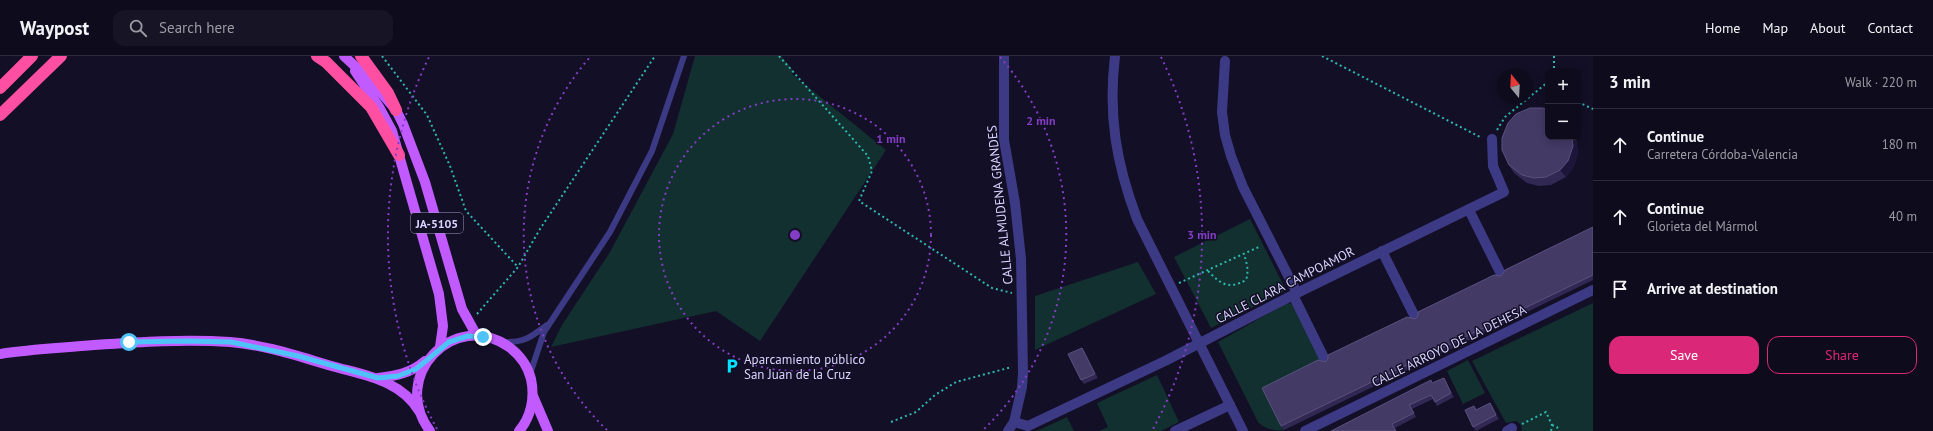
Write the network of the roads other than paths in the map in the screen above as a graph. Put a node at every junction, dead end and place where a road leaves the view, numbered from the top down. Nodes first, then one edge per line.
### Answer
1 (32, 56) edge
2 (61, 56) edge
3 (317, 56) edge
4 (361, 56) edge
5 (684, 56) edge
6 (1004, 56) edge
7 (1115, 56) edge
8 (344, 57) edge
9 (1225, 61) dead end
10 (0, 88) edge
11 (396, 110) junction
12 (0, 115) edge
13 (1492, 139) road end
14 (399, 155) junction
15 (1469, 210) junction
16 (1382, 251) junction
17 (1501, 274) edge
18 (1593, 290) edge
19 (1295, 294) junction
20 (1414, 317) edge
21 (552, 322) junction
22 (477, 336) junction
23 (500, 342) junction
24 (1199, 344) junction
25 (440, 347) junction
26 (0, 354) edge
27 (428, 359) junction
28 (1325, 360) edge
29 (529, 375) junction
30 (378, 378) junction
31 (533, 395) junction
32 (1230, 405) junction
33 (419, 411) junction
34 (1014, 422) junction
35 (1315, 428) edge
36 (428, 429) edge
37 (1029, 429) edge
38 (519, 431) edge
39 (548, 431) edge
40 (1008, 431) edge
41 (1175, 431) edge
42 (1243, 431) edge
43 (1305, 431) edge

1 - 10 highway
2 - 12 highway
3 - 14 highway
4 - 11 highway
5 - 21 lane
6 - 34 street, CALLE ALMUDENA GRANDES
7 - 24 street
8 - 11 main road, JA-5105
8 - 14 main road, JA-5105
9 - 19 street
11 - 22 main road, JA-5105
13 - 15 street, CALLE CLARA CAMPOAMOR
14 - 25 main road, JA-5105
15 - 16 street, CALLE CLARA CAMPOAMOR
15 - 17 street
16 - 19 street, CALLE CLARA CAMPOAMOR
16 - 20 street
18 - 35 street, CALLE ARROYO DE LA DEHESA
19 - 24 street, CALLE CLARA CAMPOAMOR
19 - 28 street
21 - 23 lane
21 - 29 lane
22 - 23 main road
22 - 25 main road
23 - 29 main road
24 - 32 street
24 - 37 street, CALLE CLARA CAMPOAMOR
25 - 27 main road
26 - 30 main road
27 - 30 main road
27 - 33 main road
29 - 31 main road
30 - 33 main road
31 - 38 main road
31 - 39 main road
32 - 41 street
32 - 42 street
33 - 36 main road
34 - 37 street
34 - 40 street, CALLE ALMUDENA GRANDES
35 - 43 street, CALLE ARROYO DE LA DEHESA

